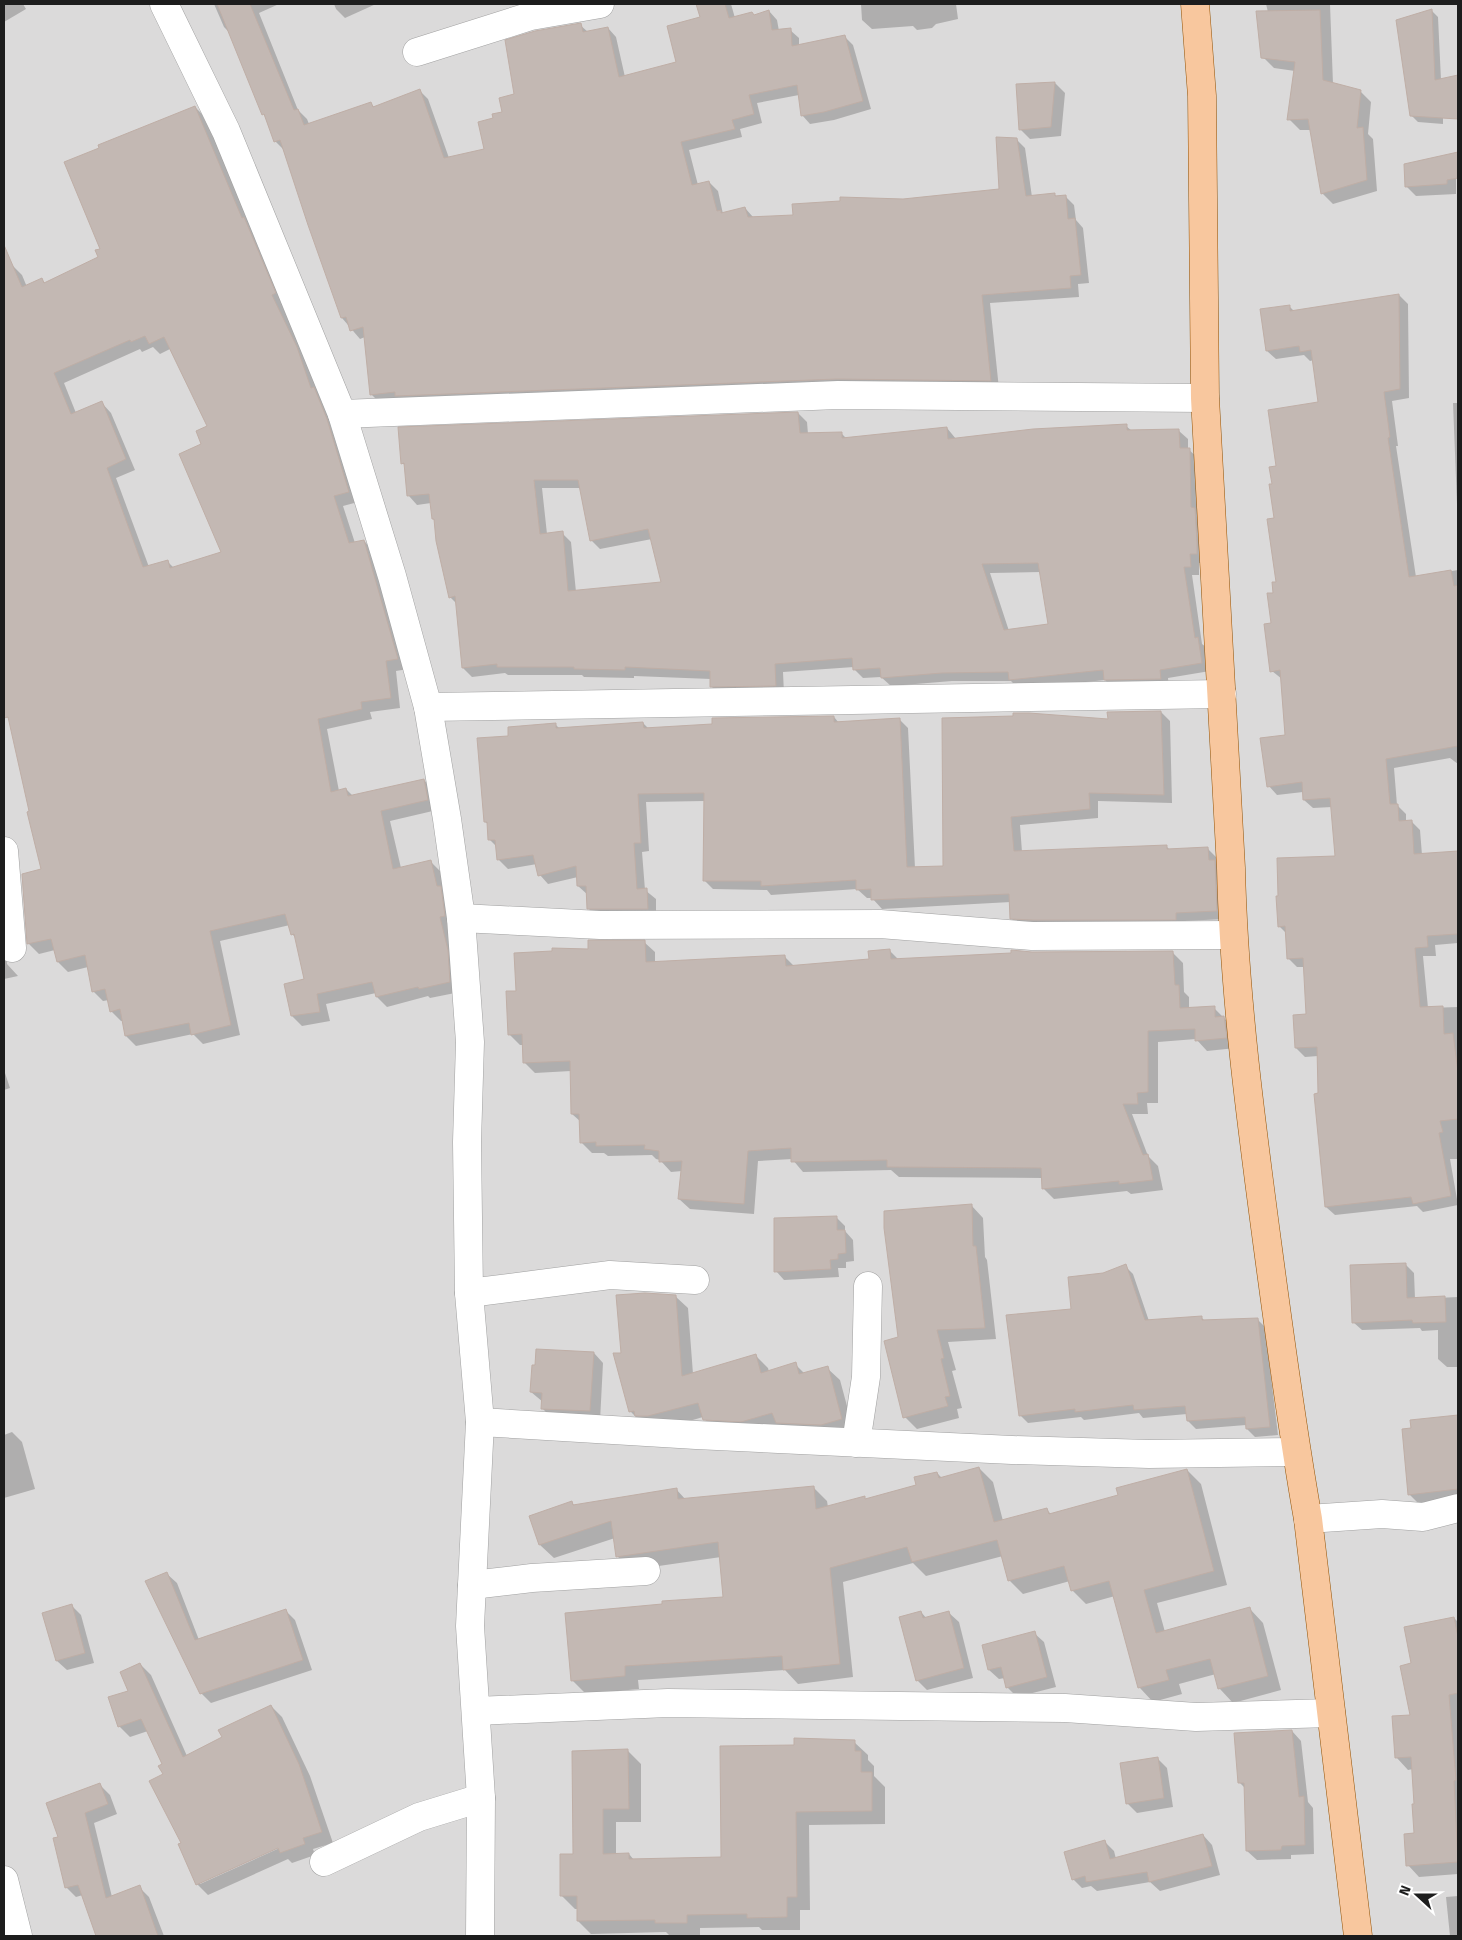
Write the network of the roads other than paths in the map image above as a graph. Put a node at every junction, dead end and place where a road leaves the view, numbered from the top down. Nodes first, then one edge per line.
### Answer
1 (164, 4) edge
2 (600, 4) edge
3 (1195, 4) edge
4 (417, 52) dead end
5 (1205, 398) junction
6 (342, 414) junction
7 (1222, 694) junction
8 (428, 707) junction
9 (4, 851) edge
10 (461, 918) junction
11 (1233, 935) junction
12 (12, 948) dead end
13 (695, 1280) dead end
14 (868, 1286) dead end
15 (469, 1293) junction
16 (480, 1422) junction
17 (856, 1442) junction
18 (1296, 1452) junction
19 (1458, 1508) edge
20 (1308, 1519) junction
21 (646, 1571) dead end
22 (472, 1585) junction
23 (476, 1711) junction
24 (1331, 1713) junction
25 (481, 1798) junction
26 (324, 1862) dead end
27 (4, 1880) edge
28 (18, 1936) edge
29 (480, 1936) edge
30 (1358, 1936) edge

1 - 6 street
2 - 4 street
3 - 5 main road
5 - 6 street
5 - 7 main road
6 - 8 street
7 - 8 street
7 - 11 main road
8 - 10 street
9 - 12 street
10 - 11 street
10 - 15 street
11 - 18 main road
13 - 15 street
14 - 17 street
15 - 16 street
16 - 17 street
16 - 22 street
17 - 18 street
18 - 20 main road
19 - 20 street
20 - 24 main road
21 - 22 street
22 - 23 street
23 - 24 street
23 - 25 street
24 - 30 main road
25 - 26 street
25 - 29 street
27 - 28 street

